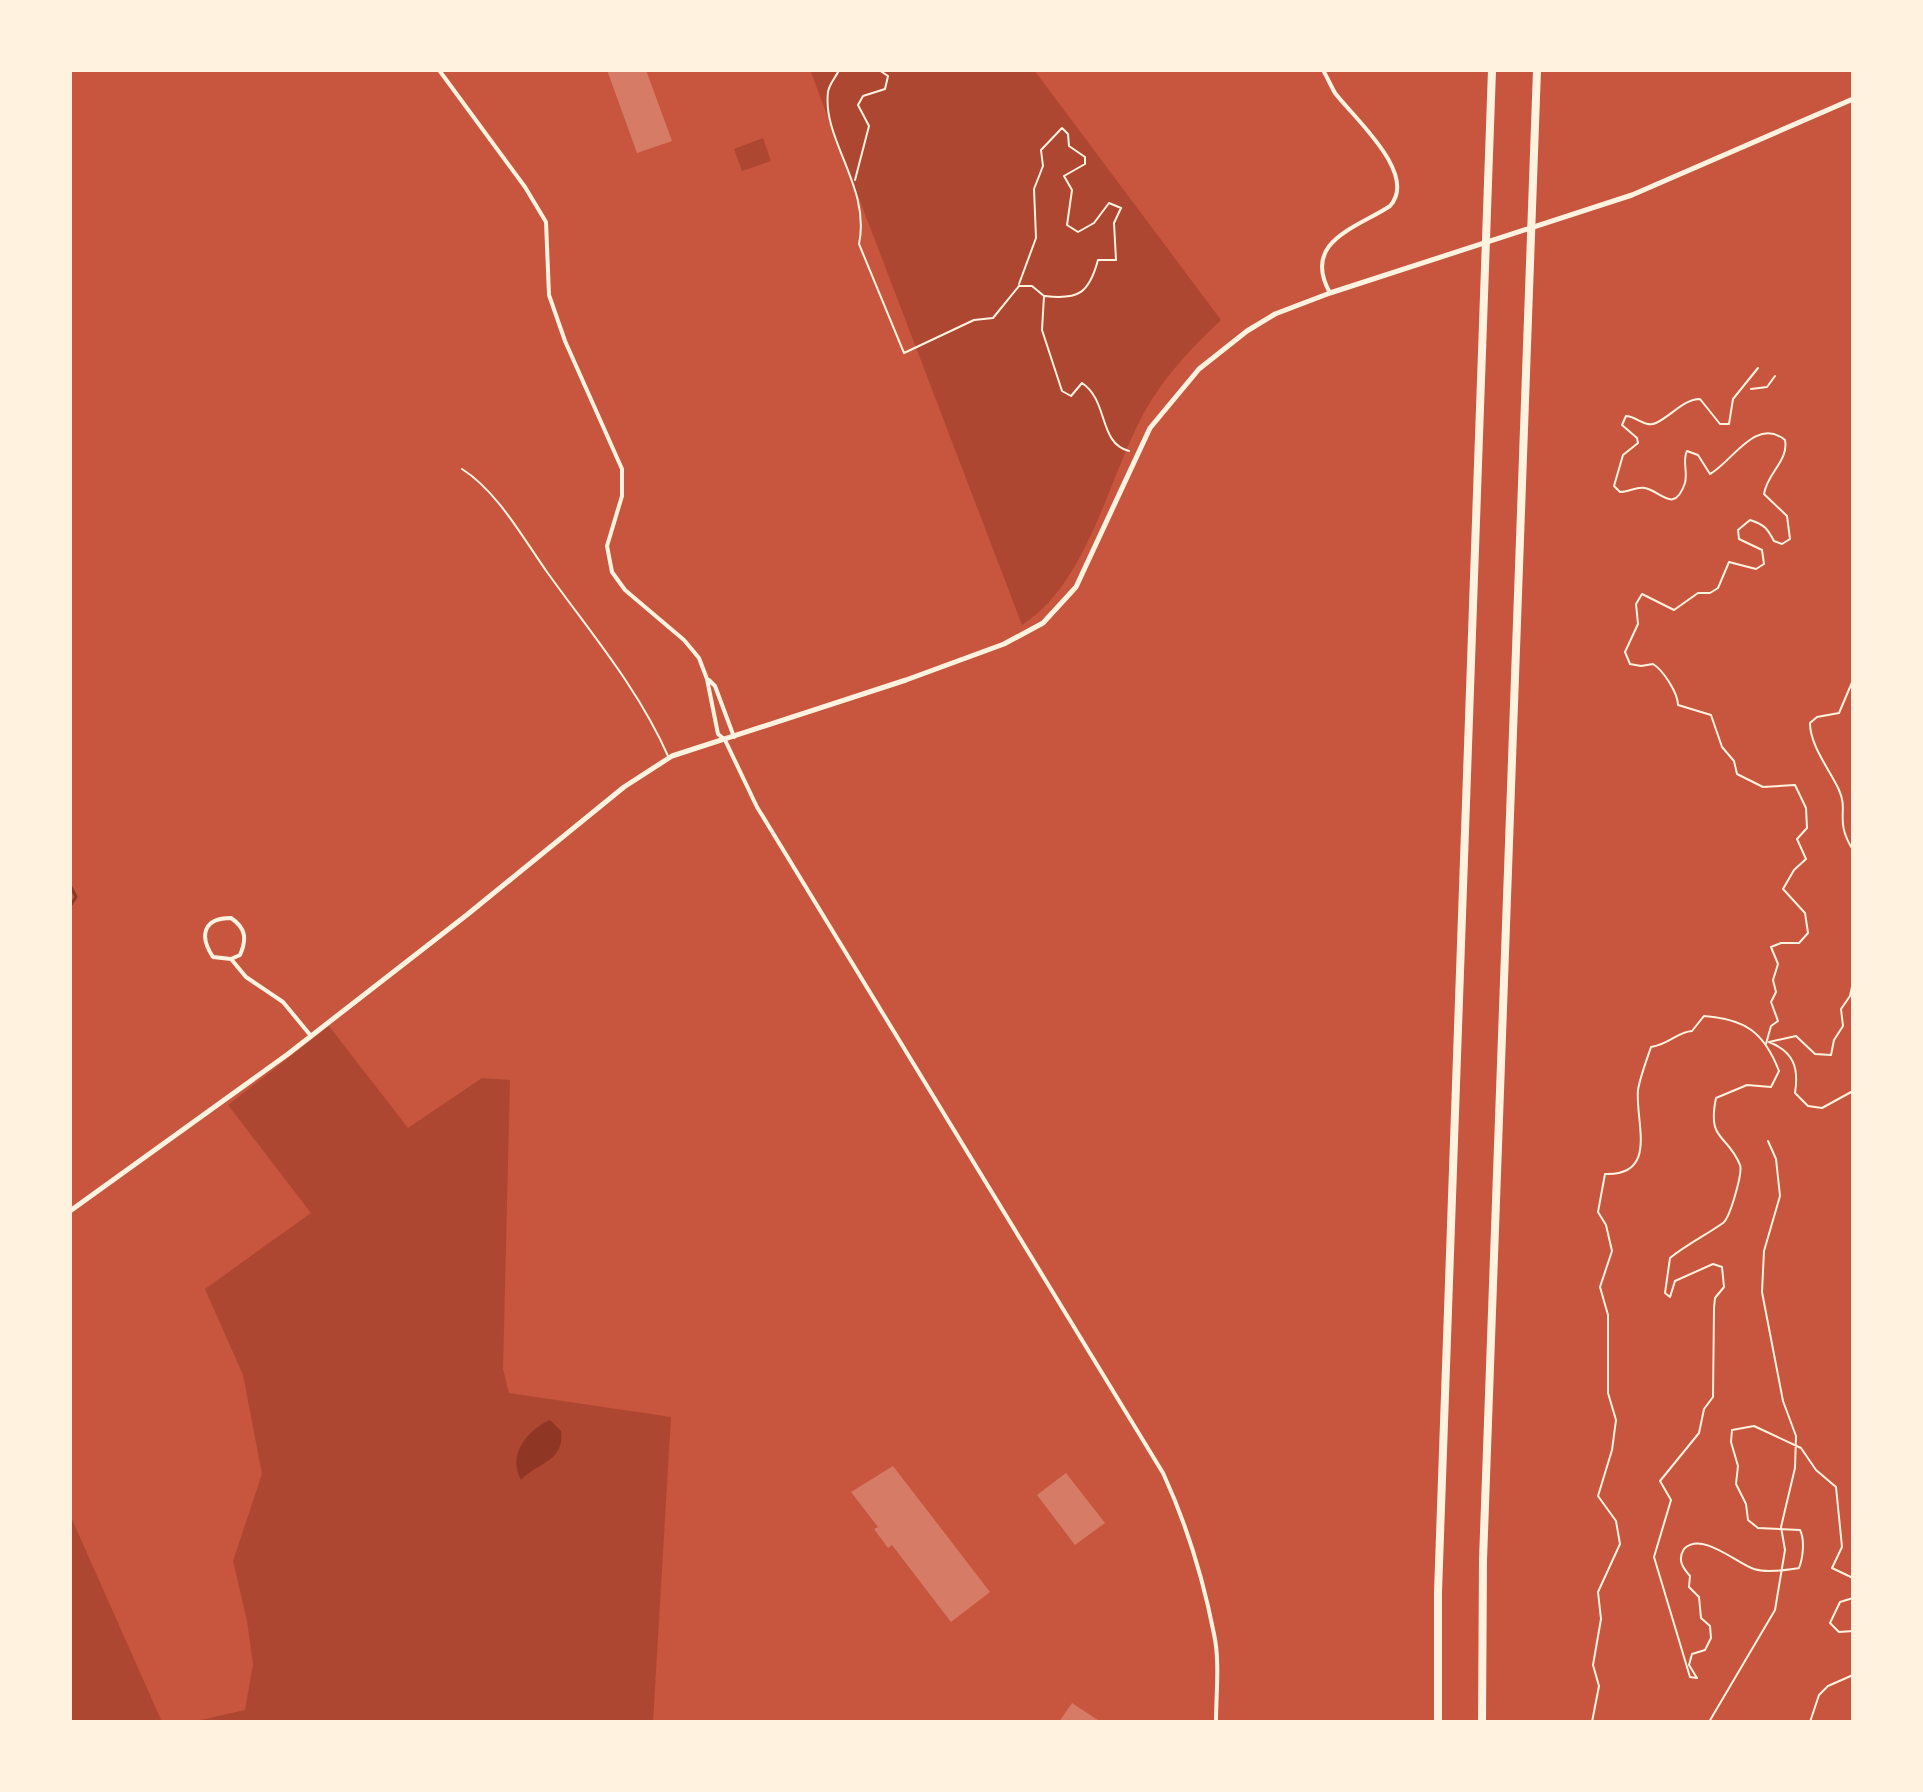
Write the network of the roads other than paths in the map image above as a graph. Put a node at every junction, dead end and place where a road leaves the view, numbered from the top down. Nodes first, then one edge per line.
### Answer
1 (439, 70) edge
2 (1323, 70) edge
3 (1492, 70) edge
4 (1537, 70) edge
5 (1853, 99) edge
6 (1330, 293) junction
7 (462, 469) dead end
8 (707, 679) junction
9 (734, 737) junction
10 (725, 740) junction
11 (669, 758) junction
12 (231, 959) junction
13 (311, 1036) junction
14 (70, 1211) edge
15 (1216, 1722) edge
16 (1438, 1722) edge
17 (1482, 1722) edge

1 - 8 street
2 - 6 street
3 - 16 highway
4 - 17 highway
5 - 6 street
6 - 9 street
7 - 11 lane
8 - 9 street
8 - 10 street
9 - 10 street
10 - 11 street
10 - 15 street
11 - 13 street
12 - 12 street
12 - 13 street
13 - 14 street

